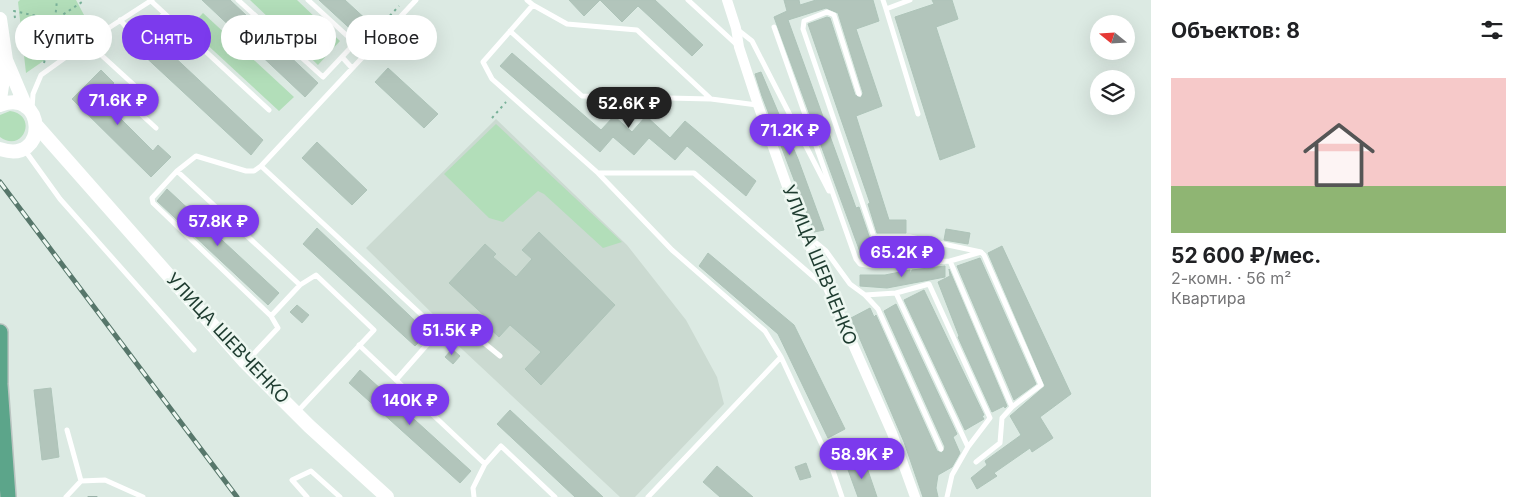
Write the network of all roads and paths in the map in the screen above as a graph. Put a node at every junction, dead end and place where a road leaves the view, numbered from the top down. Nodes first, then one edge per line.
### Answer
1 (57, 0) edge
2 (83, 0) edge
3 (151, 0) edge
4 (238, 0) edge
5 (308, 0) edge
6 (416, 0) edge
7 (527, 0) edge
8 (688, 0) edge
9 (727, 0) edge
10 (883, 0) edge
11 (910, 0) edge
12 (533, 5) junction
13 (886, 9) junction
14 (164, 14) junction
15 (32, 15) edge
16 (56, 15) edge
17 (62, 15) edge
18 (15, 18) dead end
19 (0, 20) edge
20 (120, 20) junction
21 (112, 25) edge
22 (774, 27) dead end
23 (736, 28) junction
24 (510, 31) junction
25 (739, 47) junction
26 (342, 57) junction
27 (6, 60) junction
28 (44, 60) edge
29 (61, 60) edge
30 (107, 60) edge
31 (352, 68) junction
32 (40, 75) junction
33 (860, 94) dead end
34 (510, 97) junction
35 (0, 99) edge
36 (711, 99) junction
37 (0, 105) edge
38 (758, 105) junction
39 (29, 109) junction
40 (269, 110) dead end
41 (918, 114) dead end
42 (492, 118) dead end
43 (36, 125) junction
44 (156, 128) dead end
45 (25, 148) junction
46 (58, 148) junction
47 (0, 150) edge
48 (261, 166) junction
49 (177, 171) junction
50 (598, 173) junction
51 (837, 207) junction
52 (803, 231) junction
53 (981, 252) junction
54 (950, 260) junction
55 (300, 285) junction
56 (827, 288) junction
57 (896, 293) junction
58 (865, 295) junction
59 (271, 316) junction
60 (439, 331) junction
61 (0, 332) edge
62 (359, 346) junction
63 (194, 350) dead end
64 (500, 356) dead end
65 (781, 357) junction
66 (246, 362) junction
67 (396, 380) junction
68 (0, 384) edge
69 (0, 393) edge
70 (1012, 407) junction
71 (296, 413) junction
72 (67, 430) dead end
73 (968, 447) junction
74 (941, 449) dead end
75 (976, 462) dead end
76 (485, 464) junction
77 (81, 481) junction
78 (8, 497) edge
79 (66, 497) edge
80 (143, 497) edge
81 (306, 497) edge
82 (340, 497) edge
83 (388, 497) edge
84 (474, 497) edge
85 (555, 497) edge
86 (648, 497) edge
87 (842, 497) edge
88 (914, 497) edge
89 (947, 497) edge

1 - 16 path
2 - 17 path
3 - 14 lane
3 - 20 lane
4 - 26 lane
5 - 26 lane
6 - 31 lane
7 - 12 lane
8 - 25 lane
9 - 23 street, УЛИЦА ШЕВЧЕНКО
10 - 13 lane
11 - 13 lane
12 - 24 lane
12 - 36 lane
13 - 41 lane
14 - 20 lane
14 - 40 lane
15 - 18 path
19 - 27 street
20 - 21 lane
22 - 51 lane
23 - 25 street, УЛИЦА ШЕВЧЕНКО
23 - 51 lane
24 - 34 lane
24 - 36 lane
25 - 38 street, УЛИЦА ШЕВЧЕНКО
26 - 31 lane
27 - 35 street
27 - 39 street
28 - 32 path
29 - 32 lane
30 - 44 lane
31 - 48 lane
32 - 39 lane
33 - 53 lane
34 - 42 path
34 - 50 lane
36 - 38 lane
37 - 39 street
38 - 52 street, УЛИЦА ШЕВЧЕНКО
39 - 43 street
43 - 45 street
43 - 46 street, УЛИЦА ШЕВЧЕНКО
45 - 46 street
45 - 47 street
45 - 63 lane
46 - 66 street, УЛИЦА ШЕВЧЕНКО
48 - 49 lane
48 - 60 lane
49 - 55 lane
49 - 59 lane
50 - 56 lane
50 - 65 lane
51 - 54 lane
52 - 56 street, УЛИЦА ШЕВЧЕНКО
52 - 58 lane
53 - 54 lane
53 - 70 lane
54 - 70 lane
55 - 59 lane
55 - 62 lane
56 - 88 street, УЛИЦА ШЕВЧЕНКО
57 - 58 lane
57 - 73 lane
57 - 73 lane
58 - 74 lane
59 - 66 lane
60 - 64 lane
60 - 67 lane
61 - 68 main road
62 - 67 lane
62 - 71 lane
65 - 86 lane
65 - 87 lane
66 - 71 street, УЛИЦА ШЕВЧЕНКО
67 - 76 lane
68 - 69 main road
69 - 78 main road
70 - 75 lane
71 - 83 street, УЛИЦА ШЕВЧЕНКО
72 - 77 lane
73 - 89 lane
76 - 84 lane
76 - 85 lane
77 - 79 lane
77 - 80 lane
81 - 82 lane

